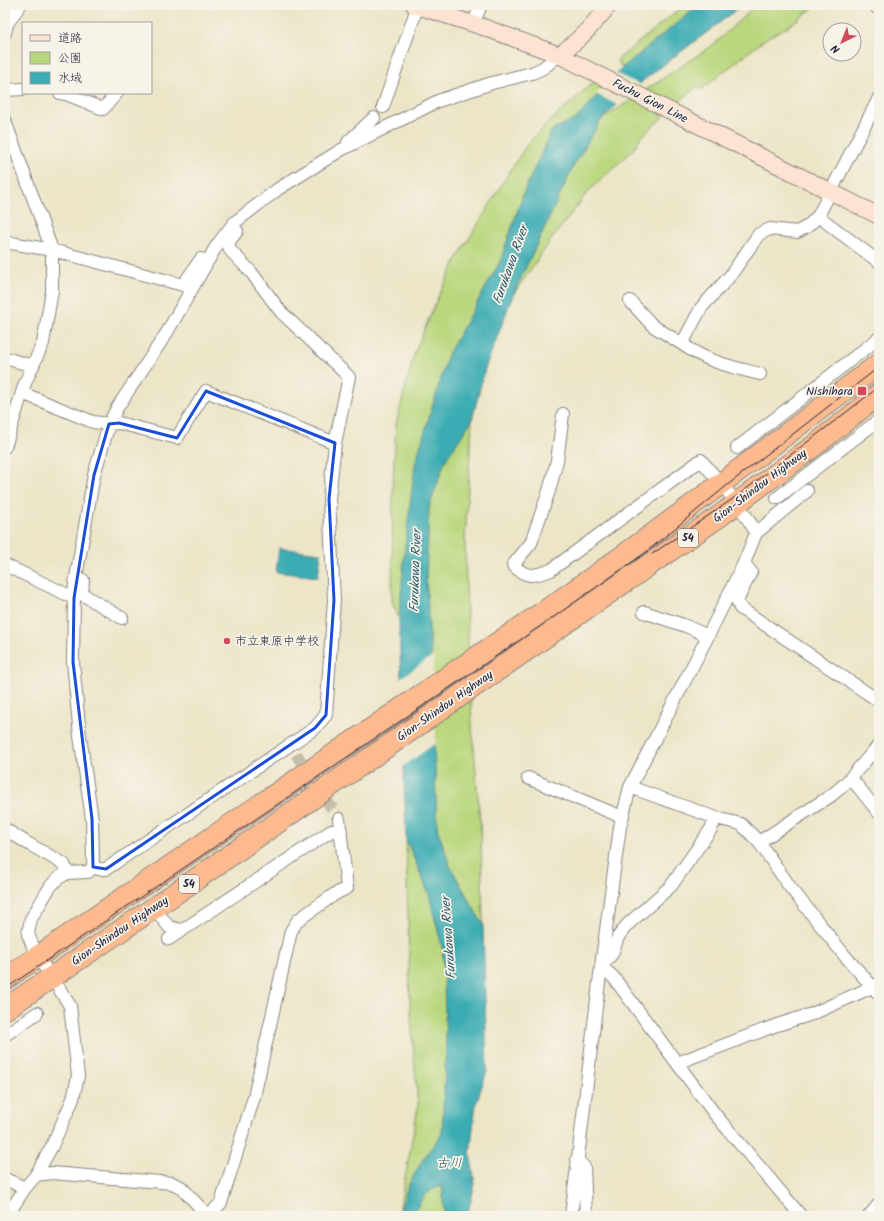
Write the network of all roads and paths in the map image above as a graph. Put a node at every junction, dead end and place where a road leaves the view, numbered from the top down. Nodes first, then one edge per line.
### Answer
1 (20, 5) edge
2 (416, 5) edge
3 (481, 5) edge
4 (609, 5) edge
5 (473, 24) junction
6 (6, 27) edge
7 (559, 55) junction
8 (22, 89) edge
9 (5, 90) edge
10 (66, 94) edge
11 (116, 94) edge
12 (879, 98) edge
13 (383, 107) dead end
14 (374, 118) dead end
15 (5, 121) edge
16 (8, 136) edge
17 (341, 150) junction
18 (831, 192) junction
19 (262, 201) junction
20 (818, 216) junction
21 (879, 216) edge
22 (5, 242) edge
23 (217, 245) junction
24 (52, 250) junction
25 (879, 262) edge
26 (630, 301) dead end
27 (878, 340) edge
28 (682, 344) junction
29 (5, 358) edge
30 (879, 364) edge
31 (33, 366) junction
32 (760, 374) dead end
33 (22, 393) junction
34 (879, 394) edge
35 (796, 403) junction
36 (563, 414) dead end
37 (879, 420) edge
38 (109, 424) junction
39 (789, 432) junction
40 (336, 443) junction
41 (814, 445) junction
42 (5, 447) edge
43 (737, 448) dead end
44 (842, 449) junction
45 (721, 484) junction
46 (806, 491) dead end
47 (777, 498) dead end
48 (737, 503) junction
49 (756, 533) junction
50 (744, 564) junction
51 (5, 565) edge
52 (77, 574) junction
53 (74, 598) junction
54 (644, 612) dead end
55 (122, 618) dead end
56 (708, 636) junction
57 (879, 701) edge
58 (879, 745) edge
59 (528, 778) dead end
60 (852, 778) junction
61 (630, 787) junction
62 (879, 813) edge
63 (622, 817) junction
64 (716, 818) junction
65 (339, 819) tunnel mouth
66 (5, 829) edge
67 (341, 831) junction
68 (759, 842) junction
69 (92, 867) junction
70 (67, 873) junction
71 (154, 908) junction
72 (182, 930) junction
73 (169, 939) dead end
74 (37, 957) junction
75 (601, 966) junction
76 (52, 977) junction
77 (5, 979) edge
78 (877, 988) edge
79 (5, 1009) edge
80 (37, 1013) dead end
81 (5, 1035) edge
82 (677, 1063) junction
83 (577, 1159) junction
84 (36, 1176) junction
85 (5, 1179) edge
86 (25, 1188) junction
87 (879, 1204) edge
88 (7, 1216) edge
89 (208, 1216) edge
90 (571, 1216) edge
91 (586, 1216) edge
92 (801, 1216) edge
93 (869, 1216) edge

1 - 6 street
2 - 5 main road, Fuchu Gion Line
2 - 13 street
3 - 5 street
4 - 7 main road
5 - 7 main road, Fuchu Gion Line
7 - 17 street
7 - 18 main road, Fuchu Gion Line
8 - 9 street
10 - 11 street
12 - 18 street
14 - 17 street
15 - 16 street
16 - 24 street
17 - 19 street
18 - 20 street
18 - 21 main road, Fuchu Gion Line
19 - 23 street
19 - 40 street
20 - 25 street
20 - 28 street
22 - 24 street
23 - 24 street
23 - 38 street
24 - 31 street
26 - 28 street
27 - 35 street
28 - 32 street
29 - 31 street
30 - 39 highway, Gion-Shindou Highway / 54
31 - 33 street
33 - 38 street
33 - 42 street
34 - 41 highway, Gion-Shindou Highway / 54
35 - 39 street
35 - 43 street
36 - 45 street
37 - 44 street
38 - 40 street
38 - 52 street
39 - 45 highway, Gion-Shindou Highway / 54
40 - 69 street
41 - 44 street
41 - 48 highway, Gion-Shindou Highway / 54
44 - 47 street
45 - 48 street
45 - 74 highway, Gion-Shindou Highway / 54
46 - 49 street
48 - 49 street
48 - 71 highway, Gion-Shindou Highway / 54
49 - 50 street
50 - 56 street
50 - 57 street
51 - 53 street
52 - 53 street
52 - 55 street
53 - 69 street
54 - 56 street
56 - 61 street
58 - 60 street
59 - 63 street
60 - 62 street
60 - 68 street
61 - 63 street
61 - 64 street
63 - 75 street
64 - 68 street
64 - 75 street
65 - 67 street
66 - 70 street
67 - 72 street
67 - 89 street
68 - 78 street
69 - 70 street
70 - 74 street
71 - 72 street
71 - 76 highway, Gion-Shindou Highway / 54
72 - 73 street
74 - 76 street
74 - 77 highway, Gion-Shindou Highway / 54
75 - 82 street
75 - 83 street
76 - 79 highway, Gion-Shindou Highway / 54
76 - 84 street
78 - 82 street
80 - 81 street
82 - 92 street
83 - 90 street
83 - 91 street
84 - 86 street
84 - 89 street
85 - 86 street
86 - 88 street
87 - 93 street

